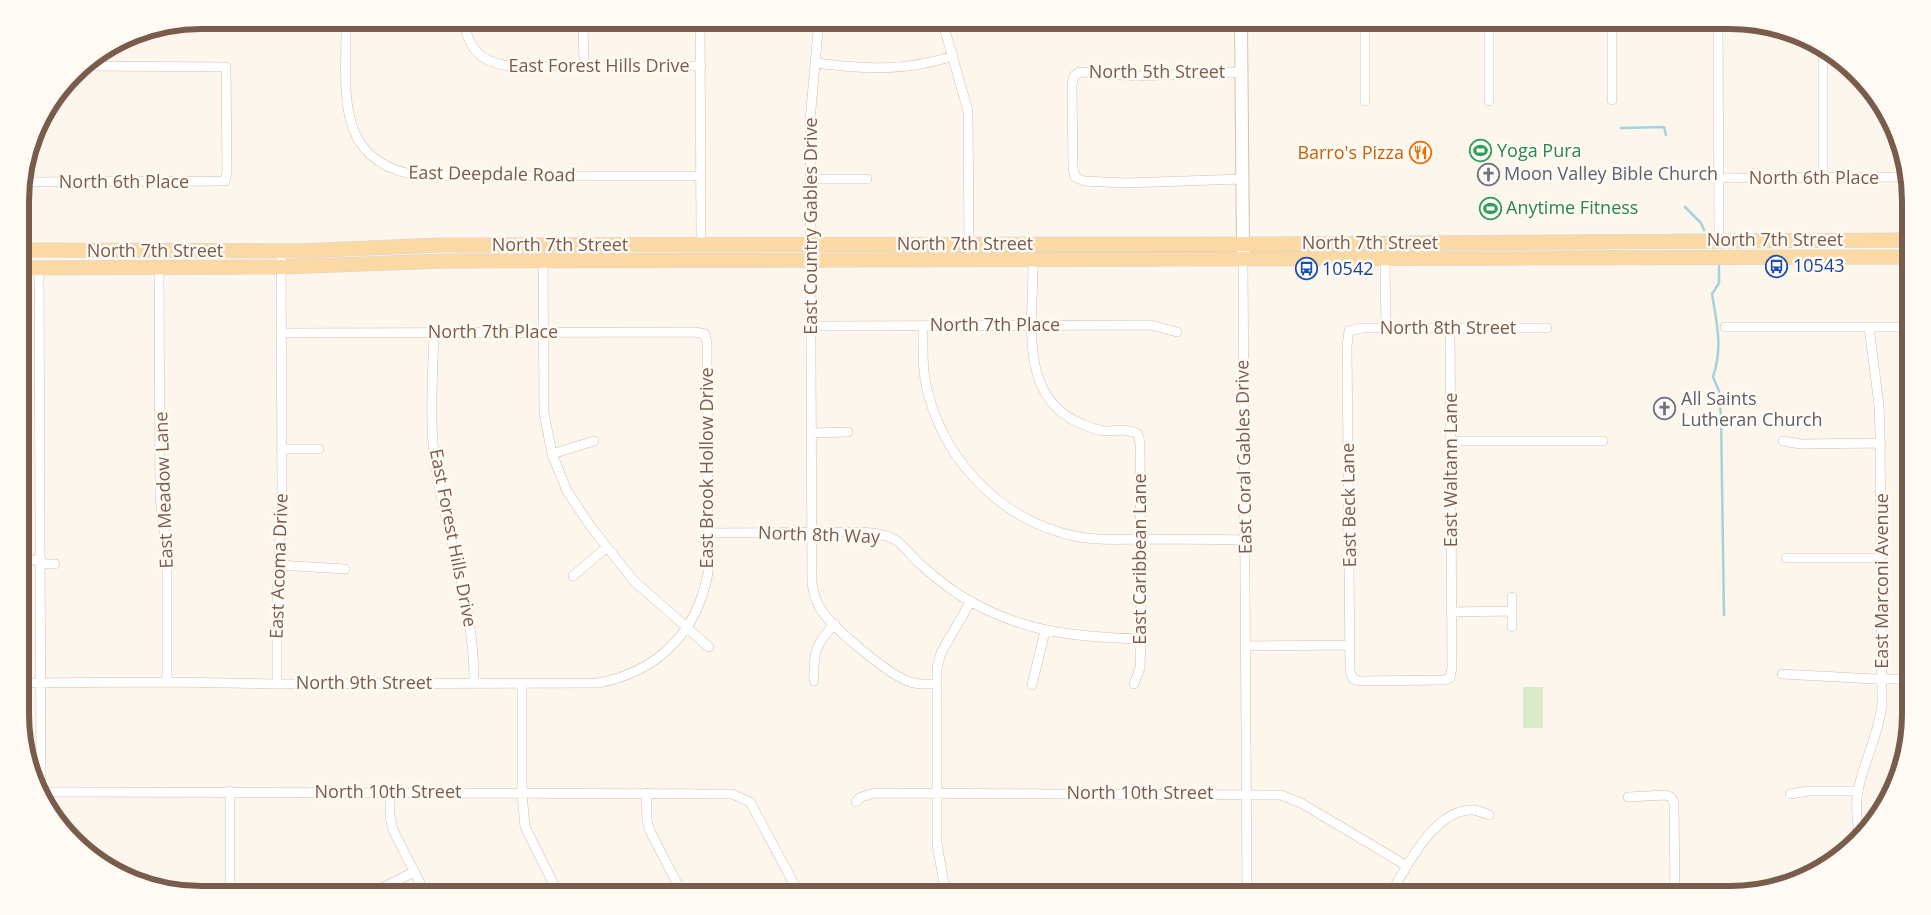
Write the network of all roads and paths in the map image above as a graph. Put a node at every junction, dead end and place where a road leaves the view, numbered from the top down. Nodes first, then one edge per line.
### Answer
1 (346, 29) edge
2 (465, 29) edge
3 (583, 29) edge
4 (700, 29) edge
5 (819, 29) edge
6 (944, 29) edge
7 (1241, 29) edge
8 (1364, 29) edge
9 (1488, 29) edge
10 (1612, 29) edge
11 (1718, 29) edge
12 (952, 56) junction
13 (1823, 56) edge
14 (816, 63) junction
15 (95, 65) edge
16 (584, 66) junction
17 (700, 66) junction
18 (1242, 72) junction
19 (1612, 100) dead end
20 (1365, 101) dead end
21 (1489, 102) dead end
22 (700, 176) junction
23 (1901, 177) edge
24 (1719, 178) junction
25 (1824, 178) junction
26 (810, 179) junction
27 (867, 179) dead end
28 (1242, 179) junction
29 (30, 182) edge
30 (1740, 240) junction
31 (1902, 240) edge
32 (1690, 241) junction
33 (1720, 241) junction
34 (701, 244) junction
35 (810, 244) junction
36 (969, 244) junction
37 (1243, 244) junction
38 (29, 250) edge
39 (107, 251) junction
40 (281, 251) junction
41 (1902, 257) edge
42 (1708, 258) junction
43 (810, 260) junction
44 (1243, 260) junction
45 (1385, 260) junction
46 (543, 261) junction
47 (1033, 261) junction
48 (107, 267) junction
49 (281, 267) junction
50 (29, 268) edge
51 (39, 268) junction
52 (159, 268) junction
53 (1032, 325) junction
54 (811, 326) junction
55 (924, 326) junction
56 (1902, 326) edge
57 (1725, 327) dead end
58 (1869, 327) junction
59 (1386, 328) junction
60 (1450, 328) junction
61 (1547, 328) dead end
62 (1350, 331) joint
63 (281, 332) junction
64 (434, 332) junction
65 (543, 332) junction
66 (1177, 332) dead end
67 (706, 334) joint
68 (812, 432) junction
69 (848, 432) dead end
70 (594, 441) dead end
71 (1450, 441) junction
72 (1603, 441) dead end
73 (1783, 441) dead end
74 (1881, 443) junction
75 (281, 449) junction
76 (319, 449) dead end
77 (552, 454) junction
78 (708, 533) junction
79 (812, 533) junction
80 (1141, 540) junction
81 (1245, 540) junction
82 (607, 547) junction
83 (1786, 558) dead end
84 (1882, 558) junction
85 (29, 561) edge
86 (41, 562) junction
87 (56, 564) dead end
88 (278, 565) junction
89 (345, 569) dead end
90 (573, 576) dead end
91 (1512, 597) dead end
92 (971, 601) junction
93 (1512, 611) junction
94 (1451, 612) junction
95 (835, 624) junction
96 (1512, 627) dead end
97 (687, 628) junction
98 (1045, 631) junction
99 (1141, 639) junction
100 (1350, 645) junction
101 (1246, 646) junction
102 (709, 647) dead end
103 (1782, 674) dead end
104 (1353, 678) joint
105 (1882, 679) junction
106 (1902, 679) edge
107 (814, 681) dead end
108 (167, 682) junction
109 (29, 683) edge
110 (474, 683) junction
111 (522, 683) junction
112 (41, 684) junction
113 (277, 684) junction
114 (937, 684) junction
115 (1032, 684) dead end
116 (1134, 684) dead end
117 (41, 777) edge
118 (230, 791) junction
119 (1858, 791) junction
120 (48, 792) edge
121 (646, 792) junction
122 (937, 792) junction
123 (390, 793) junction
124 (522, 793) junction
125 (1245, 794) junction
126 (1790, 794) dead end
127 (1628, 797) dead end
128 (856, 802) dead end
129 (1488, 815) dead end
130 (1859, 829) edge
131 (1407, 866) junction
132 (414, 872) junction
133 (230, 886) edge
134 (386, 886) edge
135 (421, 886) edge
136 (555, 886) edge
137 (678, 886) edge
138 (795, 886) edge
139 (944, 886) edge
140 (1246, 886) edge
141 (1395, 886) edge
142 (1675, 886) edge

1 - 22 street, East Deepdale Road
2 - 16 street, East Forest Hills Drive
3 - 16 street
4 - 17 street
5 - 14 street, East Country Gables Drive
6 - 12 street
7 - 18 street, East Coral Gables Drive
8 - 20 street
9 - 21 street
10 - 19 street
11 - 24 street
12 - 14 street
12 - 36 street
13 - 25 street
14 - 26 street, East Country Gables Drive
15 - 29 street, North 6th Place
16 - 17 street, East Forest Hills Drive
17 - 22 street
18 - 28 street, East Coral Gables Drive
18 - 28 street, North 5th Street
22 - 34 street
23 - 25 street, North 6th Place
24 - 25 street, North 6th Place
24 - 33 street
26 - 27 street
26 - 35 street, East Country Gables Drive
28 - 37 street, East Coral Gables Drive
30 - 31 main road, North 7th Street
30 - 33 main road, North 7th Street
30 - 42 main road
32 - 33 main road, North 7th Street
32 - 37 main road, North 7th Street
32 - 42 main road
34 - 35 main road, North 7th Street
34 - 40 main road, North 7th Street
35 - 36 main road, North 7th Street
35 - 43 street, East Country Gables Drive
36 - 37 main road, North 7th Street
37 - 44 street, East Coral Gables Drive
38 - 39 main road, North 7th Street
39 - 40 main road, North 7th Street
39 - 48 main road
40 - 49 street, East Acoma Drive
41 - 42 main road, North 7th Street
42 - 45 main road, North 7th Street
43 - 46 main road, North 7th Street
43 - 47 main road, North 7th Street
43 - 54 street, East Country Gables Drive
44 - 45 main road, North 7th Street
44 - 47 main road, North 7th Street
44 - 81 street, East Coral Gables Drive
45 - 59 street
46 - 49 main road, North 7th Street
46 - 65 street
47 - 53 street
48 - 51 main road, North 7th Street
48 - 52 main road, North 7th Street
49 - 52 main road, North 7th Street
49 - 63 street, East Acoma Drive
50 - 51 main road, North 7th Street
51 - 86 street
52 - 108 street, East Meadow Lane
53 - 55 street, North 7th Place
53 - 66 street, North 7th Place
53 - 80 street, East Caribbean Lane
54 - 55 street, North 7th Place
54 - 68 street, East Country Gables Drive
55 - 80 street
56 - 58 street
57 - 58 street
58 - 74 street, East Marconi Avenue
59 - 60 street, North 8th Street
59 - 62 street, North 8th Street
60 - 61 street, North 8th Street
60 - 71 street, East Waltann Lane
62 - 100 street, East Beck Lane
63 - 64 street, North 7th Place
63 - 75 street, East Acoma Drive
64 - 65 street, North 7th Place
64 - 110 street, East Forest Hills Drive
65 - 67 street, North 7th Place
65 - 77 street
67 - 78 street, East Brook Hollow Drive
68 - 69 street
68 - 79 street, East Country Gables Drive
70 - 77 street
71 - 72 street
71 - 94 street, East Waltann Lane
73 - 74 street
74 - 84 street, East Marconi Avenue
75 - 76 street
75 - 88 street, East Acoma Drive
77 - 82 street
78 - 79 street, North 8th Way
78 - 97 street, East Brook Hollow Drive
79 - 92 street, North 8th Way
79 - 95 street, East Country Gables Drive
80 - 81 street
80 - 99 street, East Caribbean Lane
81 - 101 street, East Coral Gables Drive
82 - 90 street
82 - 97 street
83 - 84 street
84 - 105 street, East Marconi Avenue
85 - 86 street
86 - 87 street
86 - 112 street
88 - 89 street
88 - 113 street, East Acoma Drive
91 - 93 street
92 - 98 street, North 8th Way
92 - 114 street
93 - 94 street
93 - 96 street
94 - 104 street, East Waltann Lane
95 - 107 street
95 - 114 street
97 - 102 street
97 - 111 street, North 9th Street
98 - 99 street, North 8th Way
98 - 115 street
99 - 116 street, East Caribbean Lane
100 - 101 street
100 - 104 street, East Beck Lane
101 - 125 street, East Coral Gables Drive
103 - 105 street
105 - 106 street
105 - 119 street, East Marconi Avenue
108 - 112 street, North 9th Street
108 - 113 street, North 9th Street
109 - 112 street, North 9th Street
110 - 111 street, North 9th Street
110 - 113 street, North 9th Street
111 - 124 street
112 - 117 street
114 - 122 street
118 - 120 street, North 10th Street
118 - 123 street, North 10th Street
118 - 133 street
119 - 126 street
119 - 130 street, East Marconi Avenue
121 - 124 street, North 10th Street
121 - 137 street
121 - 138 street, North 10th Street
122 - 125 street, North 10th Street
122 - 128 street, North 10th Street
122 - 139 street
123 - 124 street, North 10th Street
123 - 132 street
124 - 136 street
125 - 131 street, North 10th Street
125 - 140 street, East Coral Gables Drive
127 - 142 street
129 - 131 street
131 - 141 street
132 - 134 street
132 - 135 street

